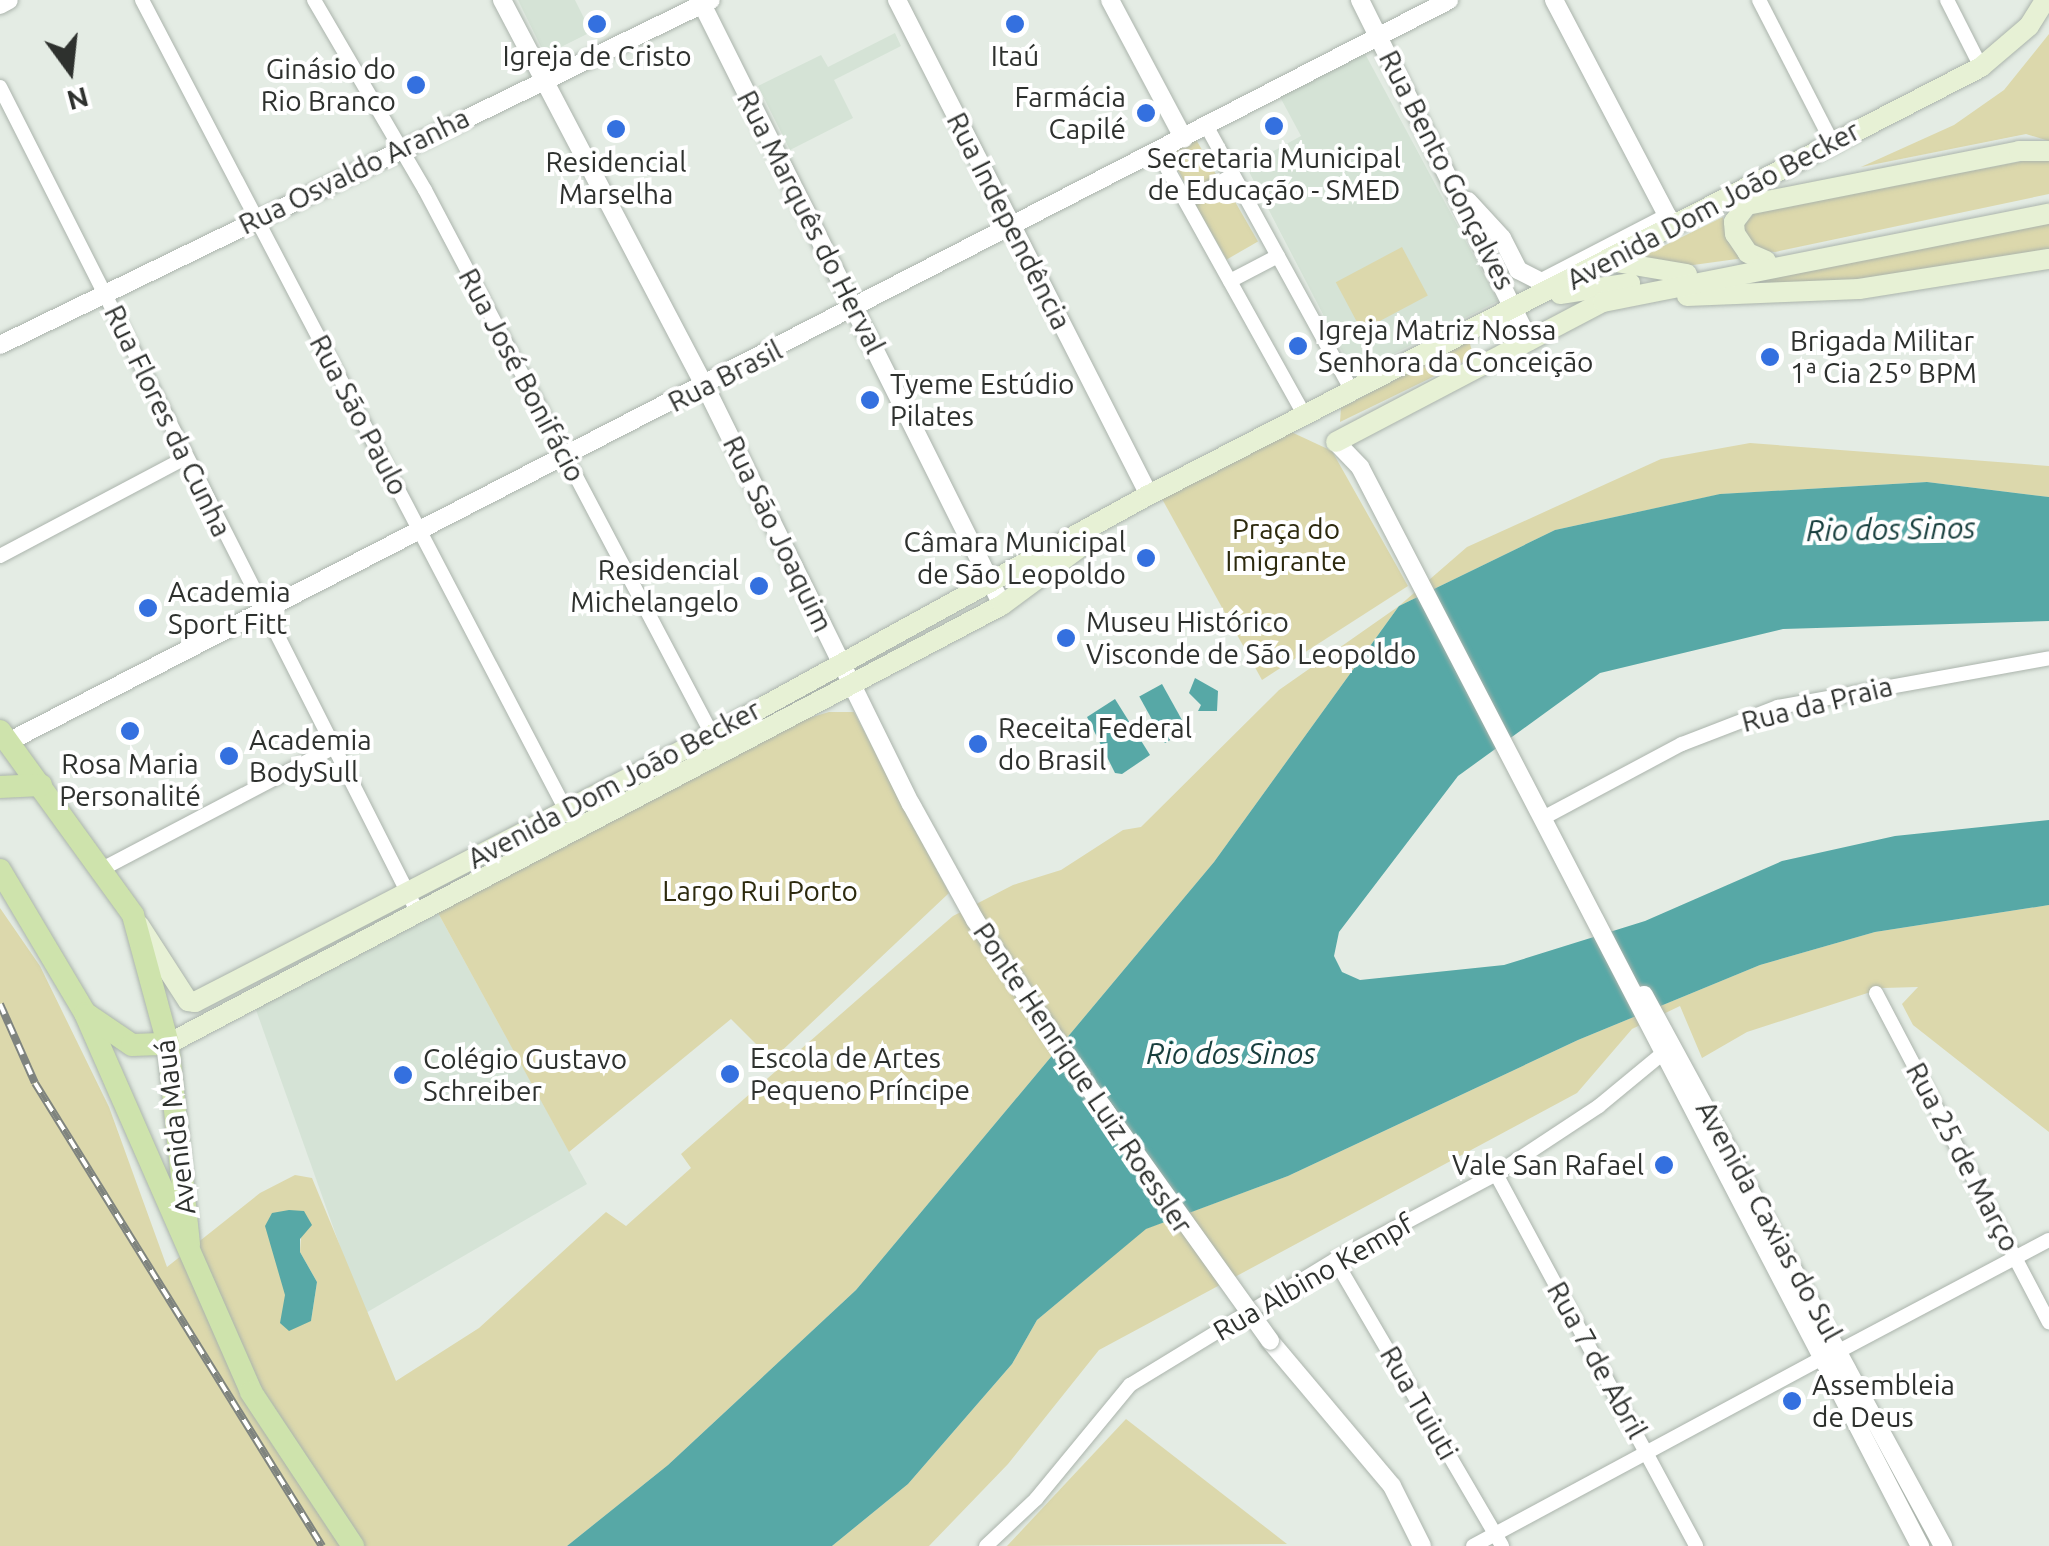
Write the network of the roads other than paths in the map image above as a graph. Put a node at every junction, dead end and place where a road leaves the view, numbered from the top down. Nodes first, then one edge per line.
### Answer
1 (10, 0) edge
2 (142, 0) edge
3 (314, 0) edge
4 (502, 0) edge
5 (896, 0) edge
6 (1110, 0) edge
7 (1360, 0) edge
8 (1449, 0) edge
9 (1554, 0) edge
10 (1759, 0) edge
11 (1947, 0) edge
12 (2045, 0) edge
13 (704, 1) edge
14 (0, 5) edge
15 (1378, 35) junction
16 (1981, 67) junction
17 (543, 79) junction
18 (0, 87) edge
19 (1208, 127) junction
20 (1184, 139) junction
21 (1832, 140) junction
22 (398, 148) junction
23 (2049, 151) edge
24 (1158, 152) junction
25 (1233, 175) junction
26 (1458, 189) junction
27 (1656, 195) junction
28 (1187, 201) junction
29 (2048, 207) edge
30 (255, 220) junction
31 (1670, 222) junction
32 (1013, 228) junction
33 (1640, 231) junction
34 (1278, 256) junction
35 (2049, 259) edge
36 (1610, 261) junction
37 (1766, 261) junction
38 (1576, 264) junction
39 (1687, 274) junction
40 (1230, 281) junction
41 (106, 293) junction
42 (1543, 297) junction
43 (1615, 299) junction
44 (855, 309) junction
45 (1518, 310) junction
46 (1483, 328) junction
47 (1529, 341) junction
48 (0, 345) edge
49 (1504, 353) junction
50 (705, 386) junction
51 (1354, 393) junction
52 (1306, 418) junction
53 (1365, 426) junction
54 (1336, 442) junction
55 (183, 459) junction
56 (566, 460) junction
57 (1360, 467) junction
58 (1148, 495) junction
59 (1126, 508) junction
60 (422, 532) junction
61 (0, 556) edge
62 (990, 582) junction
63 (1002, 605) junction
64 (262, 614) junction
65 (2049, 658) edge
66 (842, 664) junction
67 (852, 684) junction
68 (712, 734) junction
69 (3, 740) edge
70 (332, 748) junction
71 (722, 755) junction
72 (41, 786) junction
73 (0, 787) edge
74 (911, 804) joint
75 (566, 810) junction
76 (1544, 817) junction
77 (577, 830) junction
78 (104, 868) junction
79 (0, 870) edge
80 (408, 891) junction
81 (133, 915) junction
82 (420, 915) junction
83 (1876, 993) dead end
84 (85, 1012) junction
85 (168, 1044) junction
86 (1667, 1050) junction
87 (1496, 1174) junction
88 (2049, 1240) edge
89 (2016, 1258) junction
90 (1334, 1260) junction
91 (192, 1270) junction
92 (2049, 1322) edge
93 (1841, 1350) junction
94 (1821, 1359) junction
95 (1647, 1451) junction
96 (1499, 1540) edge
97 (353, 1546) edge
98 (986, 1546) edge
99 (1422, 1546) edge
100 (1473, 1546) edge
101 (1696, 1546) edge
102 (1920, 1546) edge
103 (1943, 1546) edge

1 - 14 street
2 - 30 street, Rua São Paulo
3 - 22 street, Rua José Bonifácio
4 - 17 street, Rua São Joaquim
5 - 32 street, Rua Independência
6 - 20 street
7 - 15 street, Rua Bento Gonçalves
8 - 15 street, Rua Brasil
9 - 27 street
10 - 21 street
11 - 16 street
12 - 16 main road, Avenida Dom João Becker
13 - 17 street, Rua Osvaldo Aranha
13 - 44 street, Rua Marquês do Herval
15 - 19 street, Rua Brasil
15 - 26 street, Rua Bento Gonçalves
16 - 21 main road, Avenida Dom João Becker
17 - 22 street, Rua Osvaldo Aranha
17 - 50 street, Rua São Joaquim
18 - 41 street, Rua Flores da Cunha
19 - 20 street, Rua Brasil
19 - 25 street
20 - 24 street, Rua Brasil
21 - 31 main road, Avenida Dom João Becker
22 - 30 street, Rua Osvaldo Aranha
22 - 56 street, Rua José Bonifácio
23 - 37 main road
24 - 28 street
24 - 32 street, Rua Brasil
25 - 28 street
25 - 34 street
26 - 38 street
26 - 45 street, Rua Bento Gonçalves
27 - 31 street
27 - 33 street
28 - 40 street
29 - 37 main road
29 - 43 main road
30 - 41 street, Rua Osvaldo Aranha
30 - 60 street, Rua São Paulo
31 - 33 street
31 - 36 main road, Avenida Dom João Becker
32 - 44 street, Rua Brasil
32 - 58 street, Rua Independência
33 - 38 street
34 - 40 street
34 - 51 street
35 - 43 main road
36 - 38 main road
36 - 39 main road
36 - 42 main road, Avenida Dom João Becker
37 - 39 main road
39 - 42 main road
40 - 52 street
41 - 48 street, Rua Osvaldo Aranha
41 - 55 street, Rua Flores da Cunha
42 - 45 main road, Avenida Dom João Becker
43 - 47 main road, Avenida Dom João Becker
44 - 50 street, Rua Brasil
44 - 62 street, Rua Marquês do Herval
45 - 46 main road, Avenida Dom João Becker
45 - 47 street, Rua Bento Gonçalves
46 - 49 main road
46 - 51 main road, Avenida Dom João Becker
47 - 49 main road, Avenida Dom João Becker
49 - 53 main road, Avenida Dom João Becker
50 - 56 street, Rua Brasil
50 - 66 street, Rua São Joaquim
51 - 52 main road, Avenida Dom João Becker
51 - 54 main road
52 - 54 main road
52 - 58 main road, Avenida Dom João Becker
53 - 54 main road, Avenida Dom João Becker
53 - 57 street
54 - 57 street, Avenida Caxias do Sul
55 - 61 street
55 - 64 street, Rua Flores da Cunha
56 - 60 street, Rua Brasil
56 - 68 street, Rua José Bonifácio
57 - 76 street, Avenida Caxias do Sul
58 - 59 main road, Avenida Dom João Becker
59 - 62 main road, Avenida Dom João Becker
59 - 63 main road, Avenida Dom João Becker
60 - 64 street, Rua Brasil
60 - 75 street, Rua São Paulo
62 - 63 street, Rua Marquês do Herval
62 - 66 main road, Avenida Dom João Becker
63 - 67 main road, Avenida Dom João Becker
64 - 69 street, Rua Brasil
64 - 70 street, Rua Flores da Cunha
65 - 76 street, Rua da Praia
66 - 67 street, Rua São Joaquim
66 - 68 main road, Avenida Dom João Becker
67 - 71 main road, Avenida Dom João Becker
67 - 74 street, Rua São Joaquim
68 - 71 street, Rua José Bonifácio
68 - 75 main road, Avenida Dom João Becker
69 - 72 main road, Avenida Mauá
70 - 78 street
70 - 80 street, Rua Flores da Cunha
71 - 77 main road, Avenida Dom João Becker
72 - 73 main road
72 - 78 main road, Avenida Mauá
74 - 99 street, Ponte Henrique Luiz Roessler, bridge
75 - 77 street, Rua São Paulo
75 - 80 main road, Avenida Dom João Becker
76 - 86 street, Avenida Caxias do Sul
77 - 82 main road, Avenida Dom João Becker
78 - 81 main road, Avenida Mauá
79 - 84 main road, Avenida Mauá
80 - 81 main road, Avenida Dom João Becker
80 - 82 street, Rua Flores da Cunha
81 - 85 main road, Avenida Mauá
82 - 85 main road, Avenida Dom João Becker
83 - 89 street, Rua 25 de Março
84 - 85 main road
84 - 91 main road, Avenida Mauá
85 - 91 main road, Avenida Mauá
86 - 87 street, Rua Albino Kempf
86 - 93 street, Avenida Caxias do Sul
86 - 94 street, Avenida Caxias do Sul
87 - 90 street, Rua Albino Kempf
87 - 95 street, Rua 7 de Abril
88 - 89 street
89 - 92 street, Rua 25 de Março
89 - 93 street
90 - 96 street, Rua Tuiuti
90 - 98 street, Rua Albino Kempf
91 - 97 main road, Avenida Mauá
93 - 103 street, Avenida Caxias do Sul
94 - 95 street
94 - 102 street, Avenida Caxias do Sul
95 - 96 street
95 - 101 street, Rua 7 de Abril
96 - 100 street

